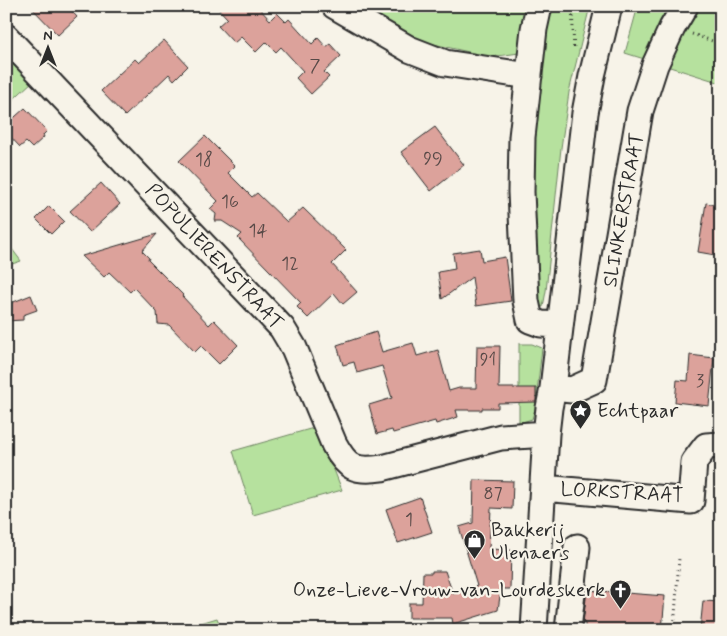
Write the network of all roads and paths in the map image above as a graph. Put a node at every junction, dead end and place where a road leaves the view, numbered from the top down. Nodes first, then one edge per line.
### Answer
1 (335, 6) edge
2 (539, 6) edge
3 (572, 6) edge
4 (580, 6) edge
5 (609, 6) edge
6 (685, 6) edge
7 (672, 28) junction
8 (6, 37) edge
9 (721, 44) edge
10 (529, 76) junction
11 (560, 325) junction
12 (553, 388) junction
13 (546, 434) junction
14 (721, 444) edge
15 (542, 488) junction
16 (577, 547) dead end
17 (679, 558) dead end
18 (534, 630) edge
19 (568, 630) edge
20 (674, 630) edge

1 - 10 street
2 - 10 street
3 - 4 path
5 - 11 street
6 - 7 street, SLINKERSTRAAT
7 - 9 path
7 - 12 street, SLINKERSTRAAT
8 - 13 street, POPULIERENSTRAAT
10 - 11 street
11 - 12 street
12 - 13 street
13 - 15 street
14 - 15 street, LORKSTRAAT
15 - 18 street
16 - 19 street
17 - 20 path

